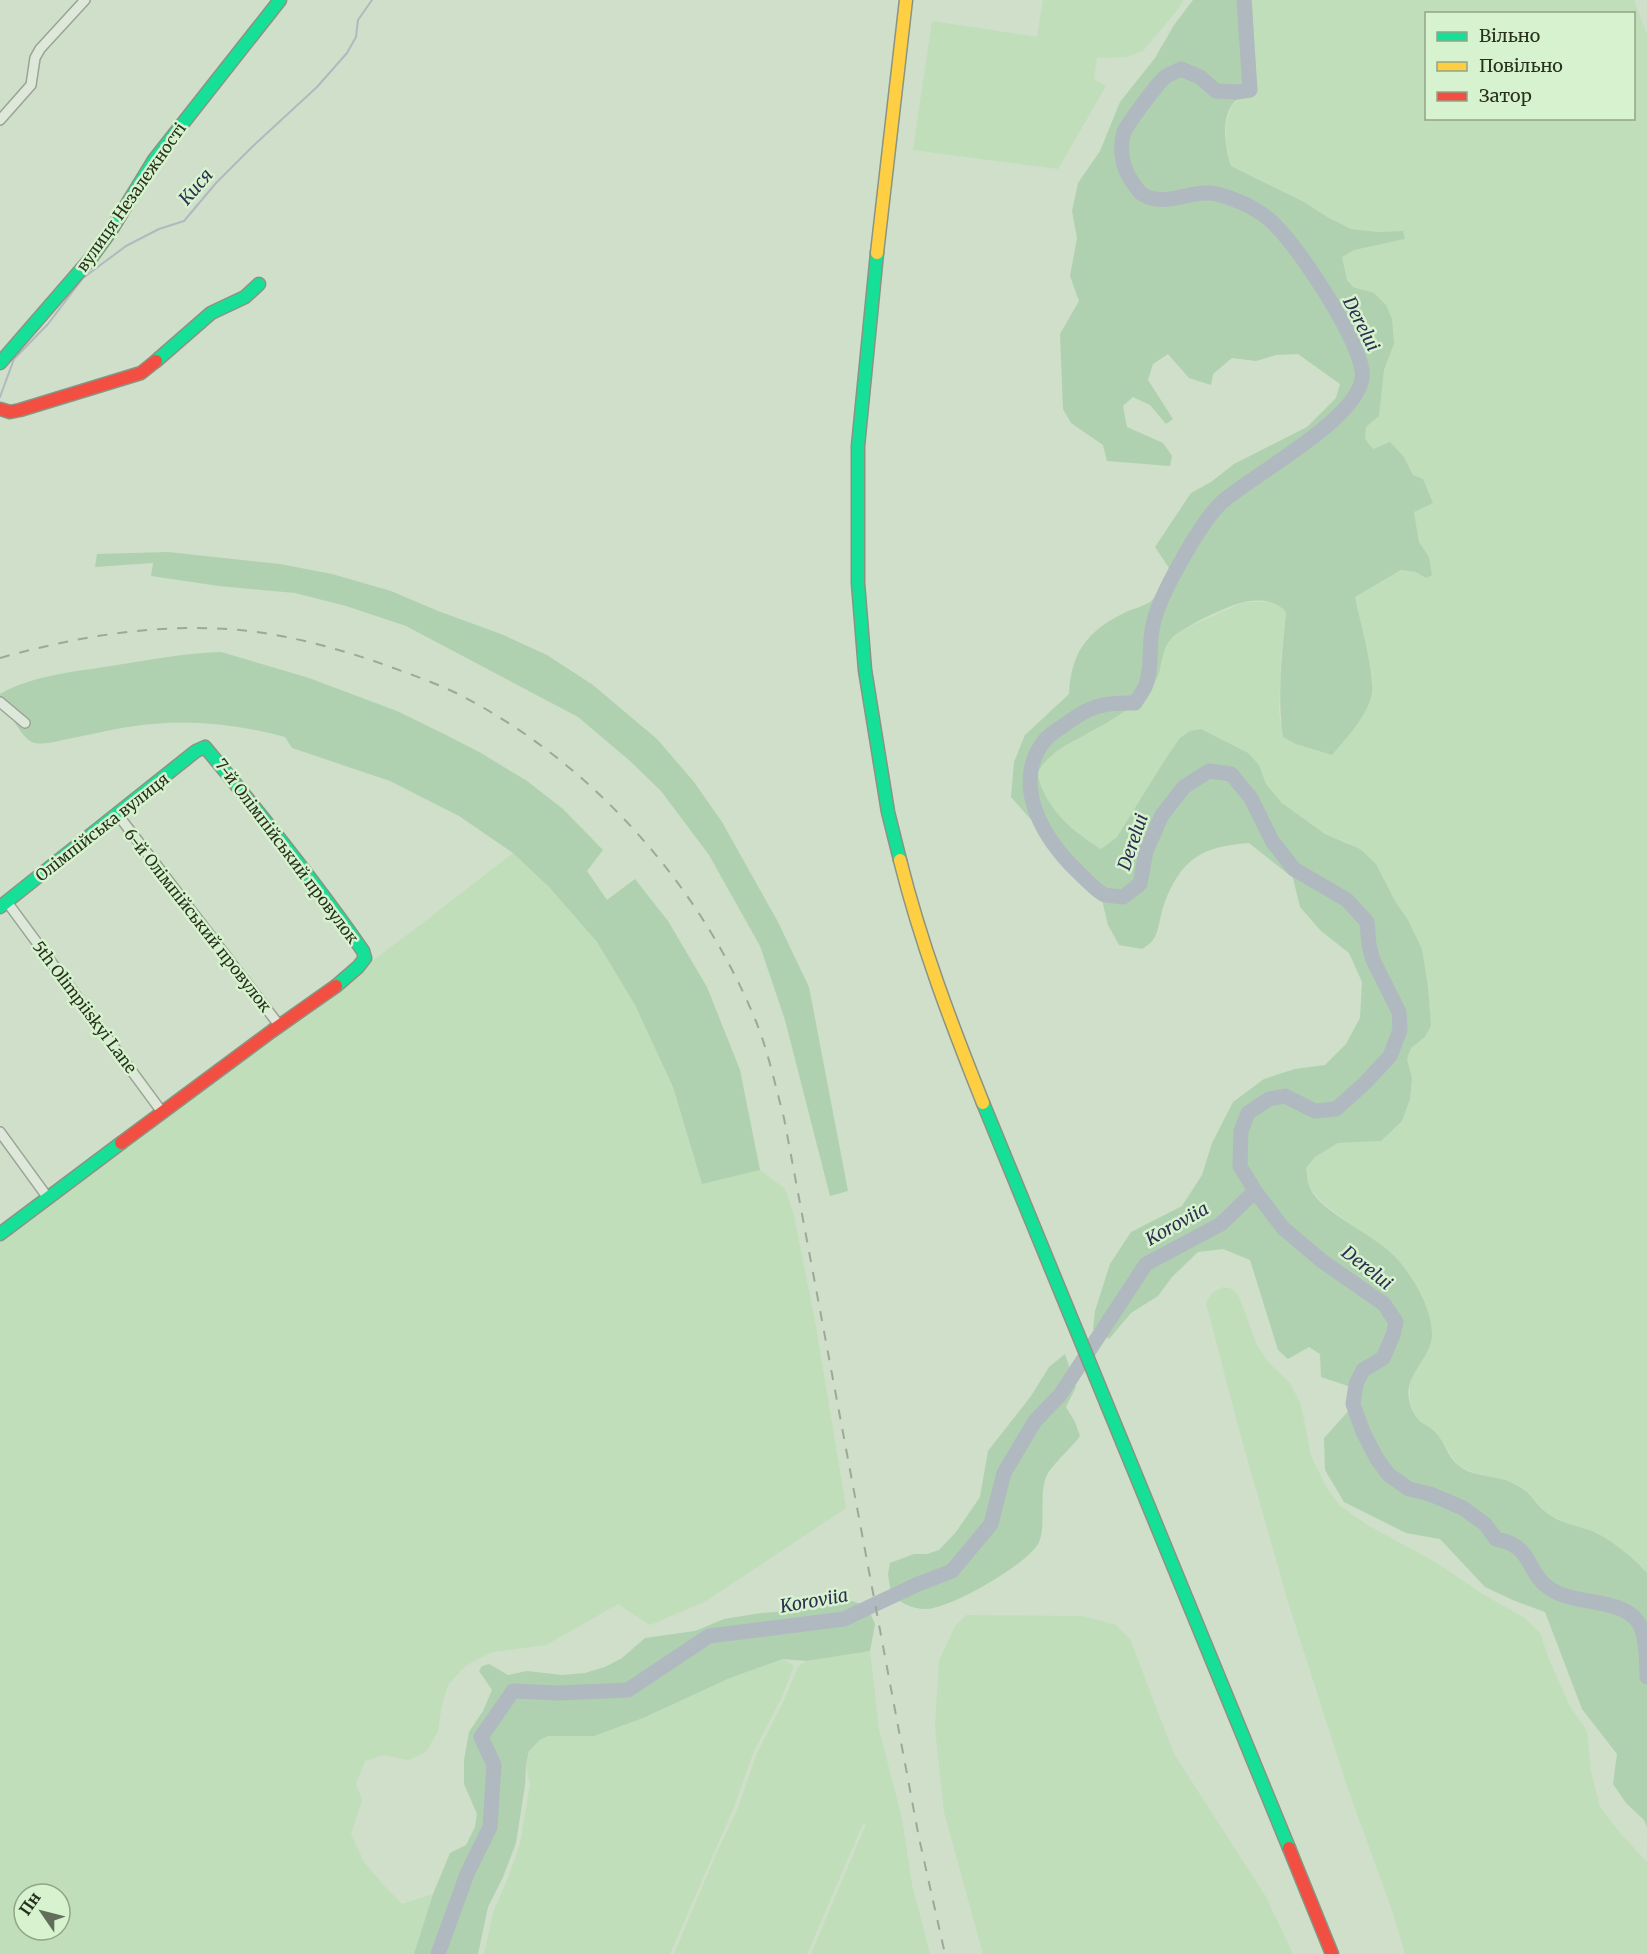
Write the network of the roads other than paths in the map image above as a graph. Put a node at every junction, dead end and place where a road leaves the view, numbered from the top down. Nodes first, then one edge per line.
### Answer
1 (86, 0) edge
2 (280, 0) edge
3 (906, 0) edge
4 (0, 120) edge
5 (259, 284) dead end
6 (0, 363) edge
7 (0, 409) edge
8 (0, 702) edge
9 (25, 723) dead end
10 (204, 747) joint
11 (117, 815) junction
12 (3, 904) edge
13 (279, 1025) junction
14 (162, 1112) junction
15 (0, 1132) edge
16 (48, 1198) junction
17 (0, 1234) edge
18 (1332, 1954) edge

1 - 4 street
2 - 6 main road, вулиця Незалежності
3 - 18 main road
5 - 7 main road
8 - 9 street
10 - 11 main road, Олімпійська вулиця
10 - 13 main road, 7-й Олімпійський провулок
11 - 12 main road, Олімпійська вулиця
11 - 13 street, 6-й Олімпійський провулок
12 - 14 street, 5th Olimpiiskyi Lane
13 - 14 main road
14 - 16 main road
15 - 16 street
16 - 17 main road

